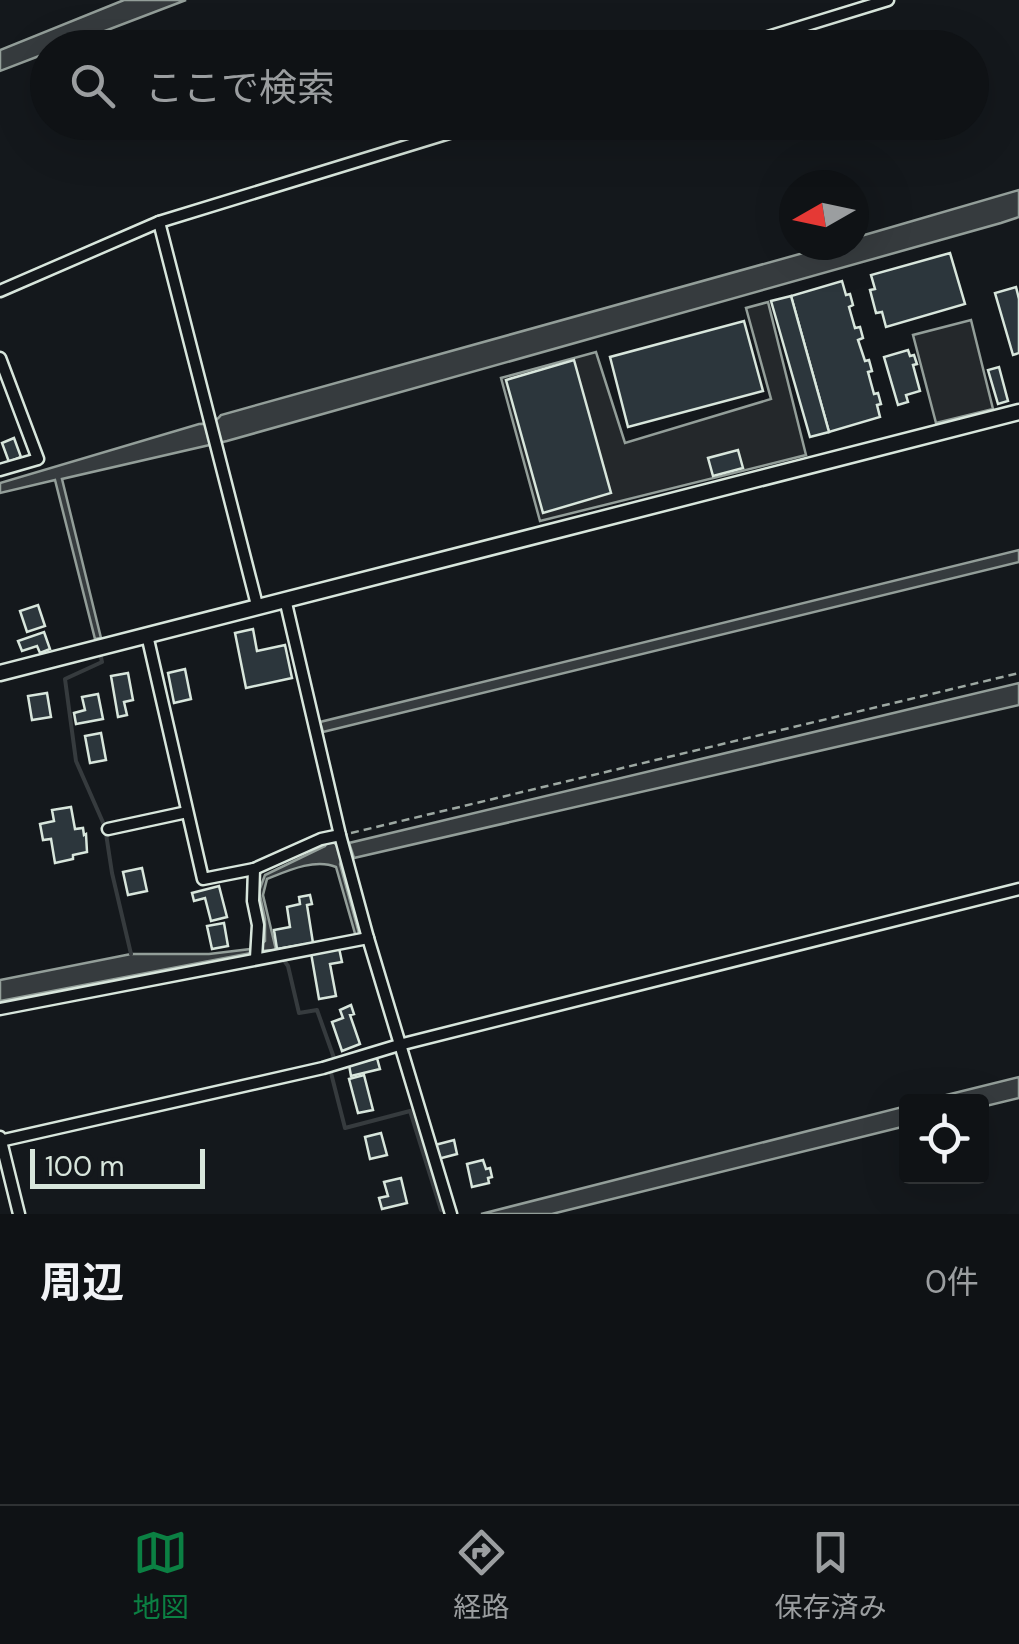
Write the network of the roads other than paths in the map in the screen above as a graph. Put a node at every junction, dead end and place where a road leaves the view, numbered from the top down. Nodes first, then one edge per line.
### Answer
1 (888, 0) edge
2 (790, 30) edge
3 (426, 140) edge
4 (160, 222) junction
5 (0, 291) edge
6 (0, 358) edge
7 (1019, 412) edge
8 (0, 470) edge
9 (285, 599) junction
10 (257, 606) junction
11 (146, 634) junction
12 (0, 672) edge
13 (188, 812) junction
14 (108, 829) dead end
15 (340, 835) junction
16 (254, 869) junction
17 (1019, 889) edge
18 (368, 938) junction
19 (256, 958) junction
20 (0, 1009) edge
21 (400, 1045) junction
22 (0, 1139) edge
23 (19, 1214) edge
24 (451, 1214) edge

1 - 2 street
3 - 4 street
4 - 5 street
4 - 10 street
6 - 8 street
7 - 9 street
9 - 10 street
9 - 15 street
10 - 11 street
11 - 12 street
11 - 13 street
13 - 14 street
13 - 16 street
15 - 16 street
15 - 18 street
16 - 19 street
17 - 21 street
18 - 19 street
18 - 21 street
19 - 20 street
21 - 22 street
21 - 24 street
22 - 23 street

